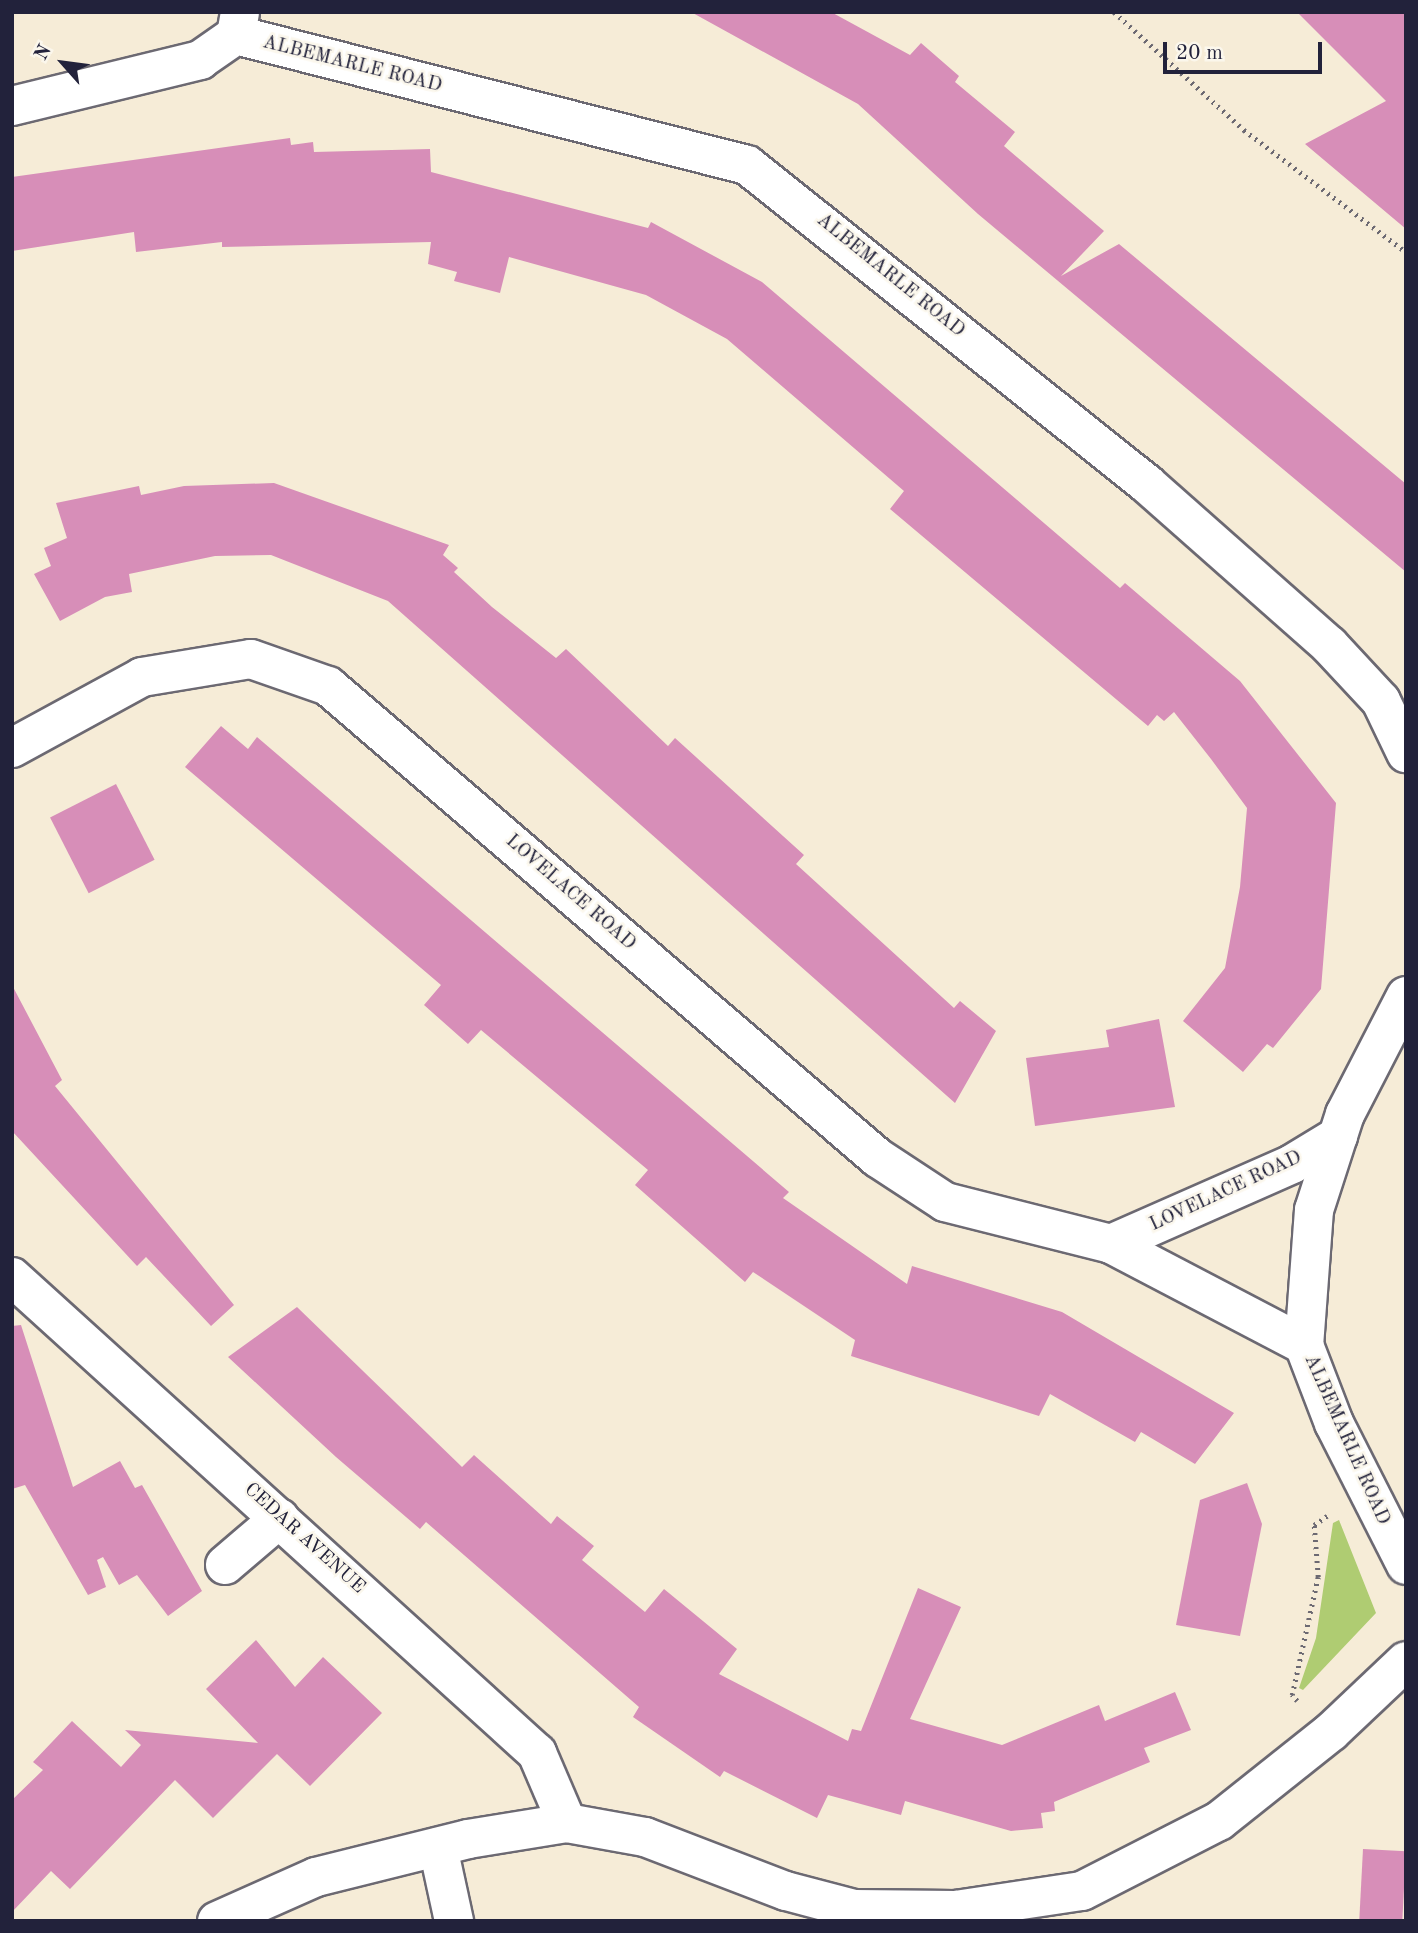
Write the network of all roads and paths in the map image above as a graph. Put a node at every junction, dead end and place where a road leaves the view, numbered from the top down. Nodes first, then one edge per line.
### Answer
1 (1114, 12) edge
2 (238, 24) edge
3 (12, 106) edge
4 (1406, 253) edge
5 (12, 748) edge
6 (1406, 753) edge
7 (1406, 996) edge
8 (1338, 1136) junction
9 (1111, 1244) junction
10 (12, 1277) edge
11 (1304, 1345) junction
12 (1367, 1490) junction
13 (280, 1518) junction
14 (225, 1565) dead end
15 (1406, 1565) edge
16 (1406, 1661) edge
17 (1331, 1732) junction
18 (567, 1823) junction
19 (438, 1847) junction
20 (217, 1921) edge
21 (454, 1921) edge

1 - 4 path
2 - 3 street
2 - 6 street, ALBEMARLE ROAD
5 - 9 street, LOVELACE ROAD
7 - 8 street, ALBEMARLE ROAD
8 - 9 street, LOVELACE ROAD
8 - 11 street, ALBEMARLE ROAD
9 - 11 street, LOVELACE ROAD
10 - 13 street, CEDAR AVENUE
11 - 12 street, ALBEMARLE ROAD
12 - 15 street, ALBEMARLE ROAD
12 - 17 path
13 - 14 street
13 - 18 street, CEDAR AVENUE
16 - 17 street
17 - 18 street
18 - 19 street
19 - 20 street
19 - 21 street

